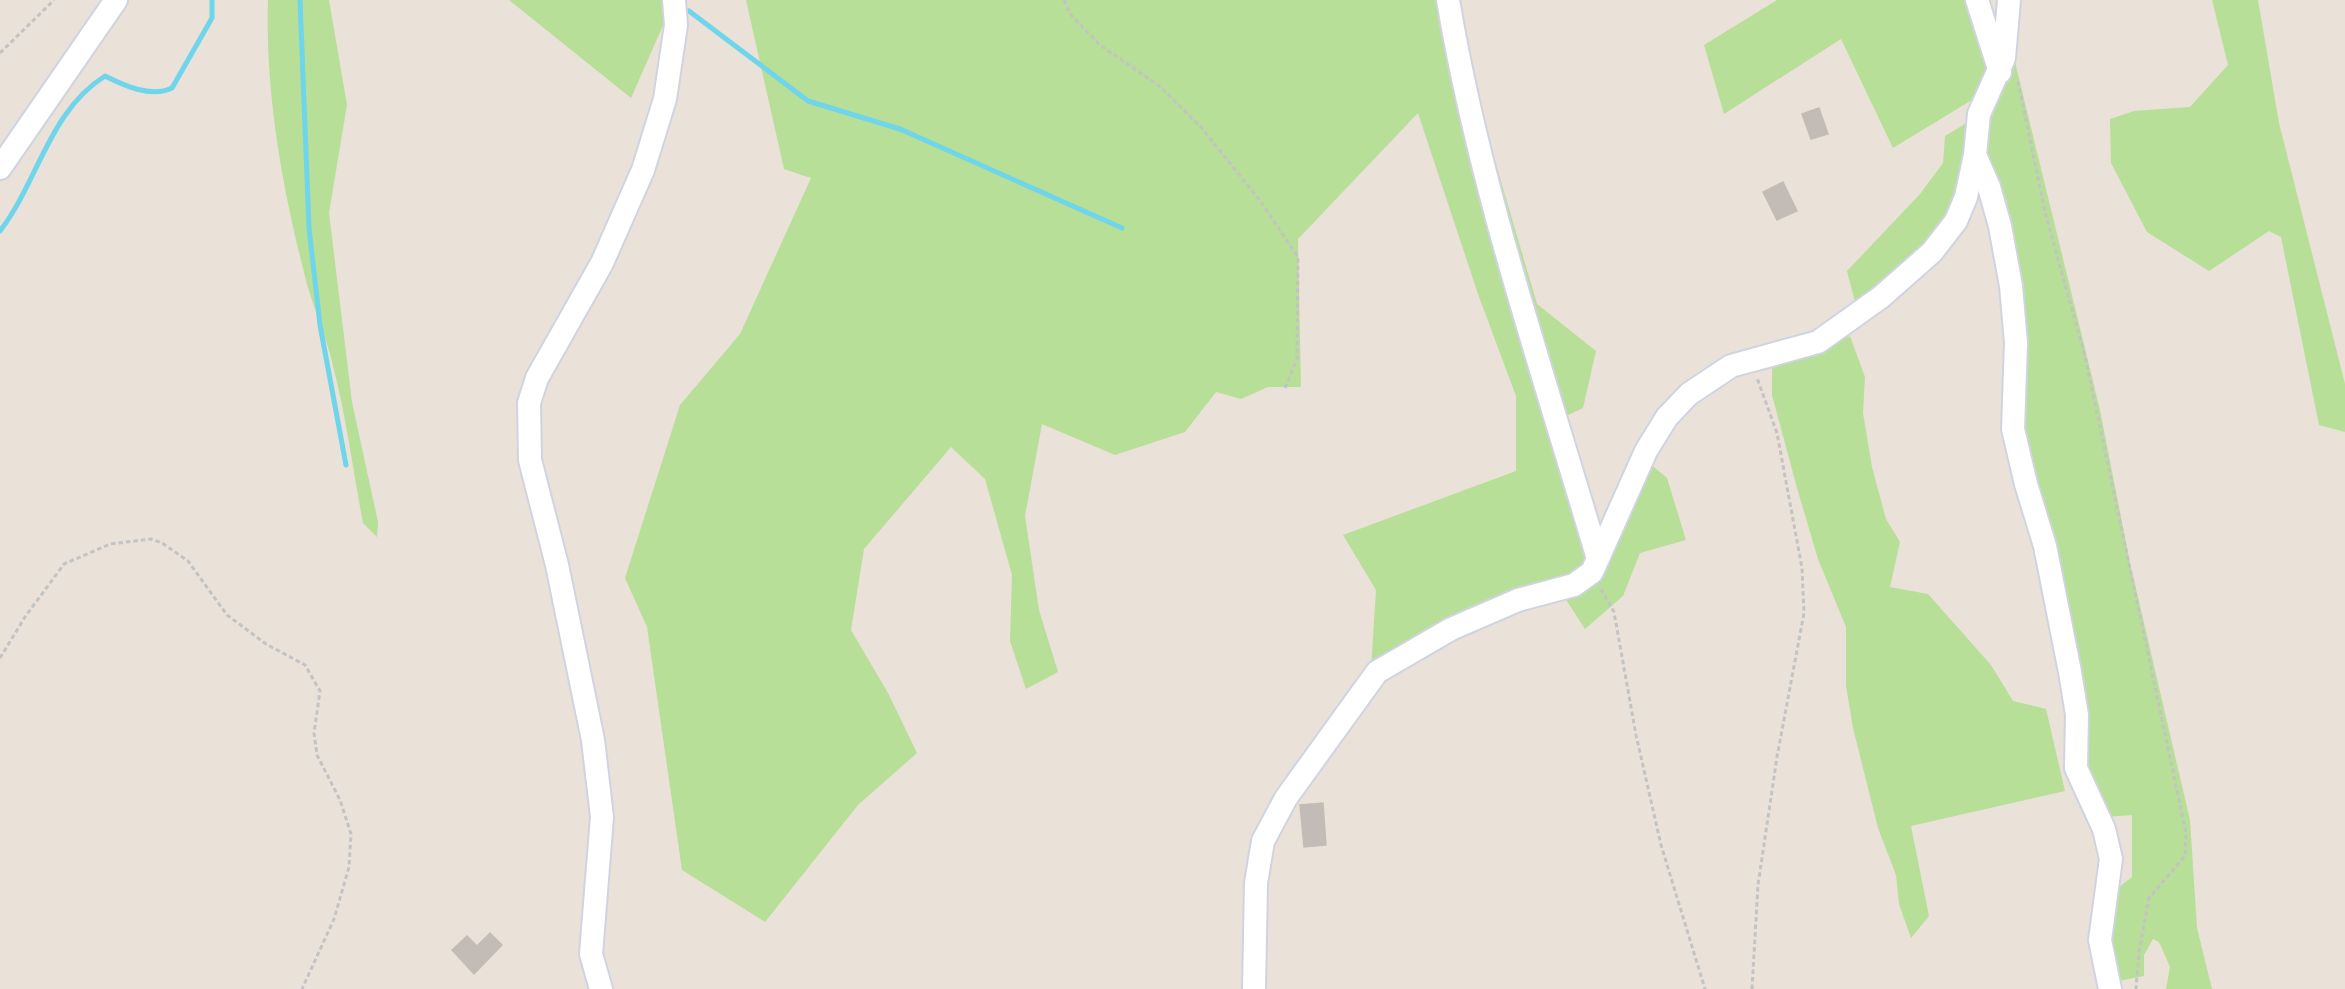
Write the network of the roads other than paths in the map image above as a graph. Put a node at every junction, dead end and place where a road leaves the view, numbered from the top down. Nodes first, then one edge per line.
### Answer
1 (116, 0) edge
2 (674, 0) edge
3 (1448, 0) edge
4 (1977, 0) edge
5 (2009, 0) edge
6 (2008, 73) junction
7 (1975, 155) junction
8 (0, 168) edge
9 (1595, 566) junction
10 (601, 989) edge
11 (1254, 989) edge
12 (2110, 989) edge

1 - 8 street
2 - 10 street
3 - 9 street
4 - 6 street
5 - 6 street
6 - 7 street
7 - 9 street
7 - 12 street
9 - 11 street

